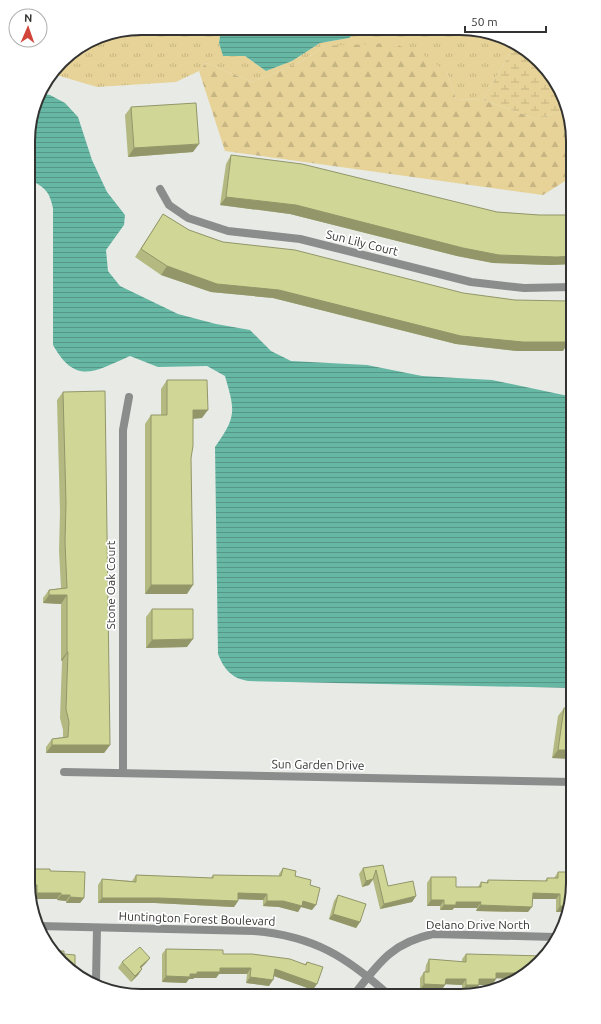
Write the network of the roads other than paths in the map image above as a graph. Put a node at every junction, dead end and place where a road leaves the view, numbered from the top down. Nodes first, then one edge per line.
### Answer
1 (160, 188) dead end
2 (566, 286) edge
3 (129, 397) dead end
4 (64, 772) dead end
5 (123, 773) junction
6 (566, 782) edge
7 (45, 926) edge
8 (97, 928) junction
9 (551, 937) edge
10 (368, 976) junction
11 (96, 979) edge
12 (358, 989) edge
13 (382, 989) edge

1 - 2 street, Sun Lily Court
3 - 5 street, Stone Oak Court
4 - 5 street, Sun Garden Drive
5 - 6 street, Sun Garden Drive
7 - 8 street, Huntington Forest Boulevard
8 - 10 street, Huntington Forest Boulevard
8 - 11 street
9 - 10 street, Delano Drive North
10 - 12 street, Delano Drive North
10 - 13 street, Huntington Forest Boulevard

